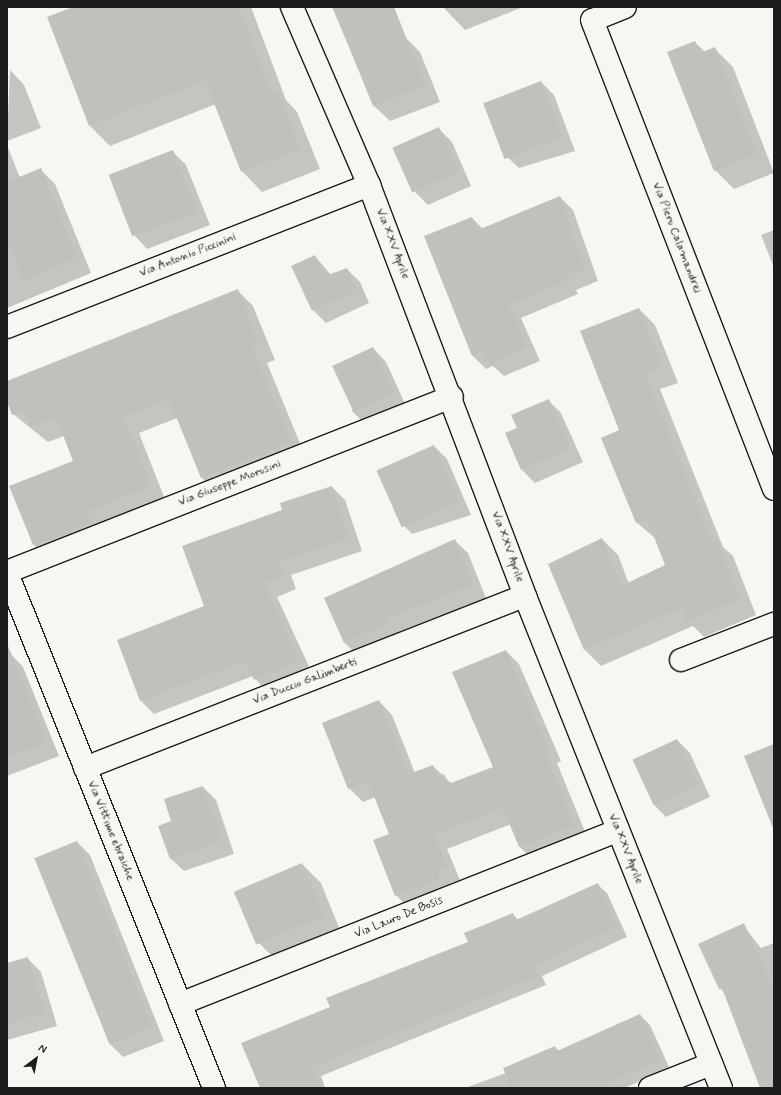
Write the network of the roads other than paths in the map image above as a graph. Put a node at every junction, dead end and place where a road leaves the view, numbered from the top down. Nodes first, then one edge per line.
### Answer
1 (292, 7) edge
2 (625, 7) edge
3 (369, 185) junction
4 (7, 327) edge
5 (452, 397) junction
6 (774, 489) edge
7 (7, 572) edge
8 (525, 596) junction
9 (774, 624) edge
10 (680, 660) dead end
11 (85, 768) junction
12 (618, 831) junction
13 (180, 1004) junction
14 (711, 1064) junction
15 (214, 1088) edge
16 (650, 1088) edge
17 (721, 1088) edge

1 - 3 street, Via XXV Aprile
2 - 6 street, Via Piero Calamandrei
3 - 4 street, Via Antonio Piccinini
3 - 5 street, Via XXV Aprile
5 - 7 street, Via Giuseppe Morosini
5 - 8 street, Via XXV Aprile
7 - 11 street, Via Vittime ebraiche
8 - 11 street, Via Duccio Galimberti
8 - 12 street, Via XXV Aprile
9 - 10 street
11 - 13 street, Via Vittime ebraiche
12 - 13 street, Via Lauro De Bosis
12 - 14 street, Via XXV Aprile
13 - 15 street, Via Vittime ebraiche
14 - 16 street
14 - 17 street, Via XXV Aprile

